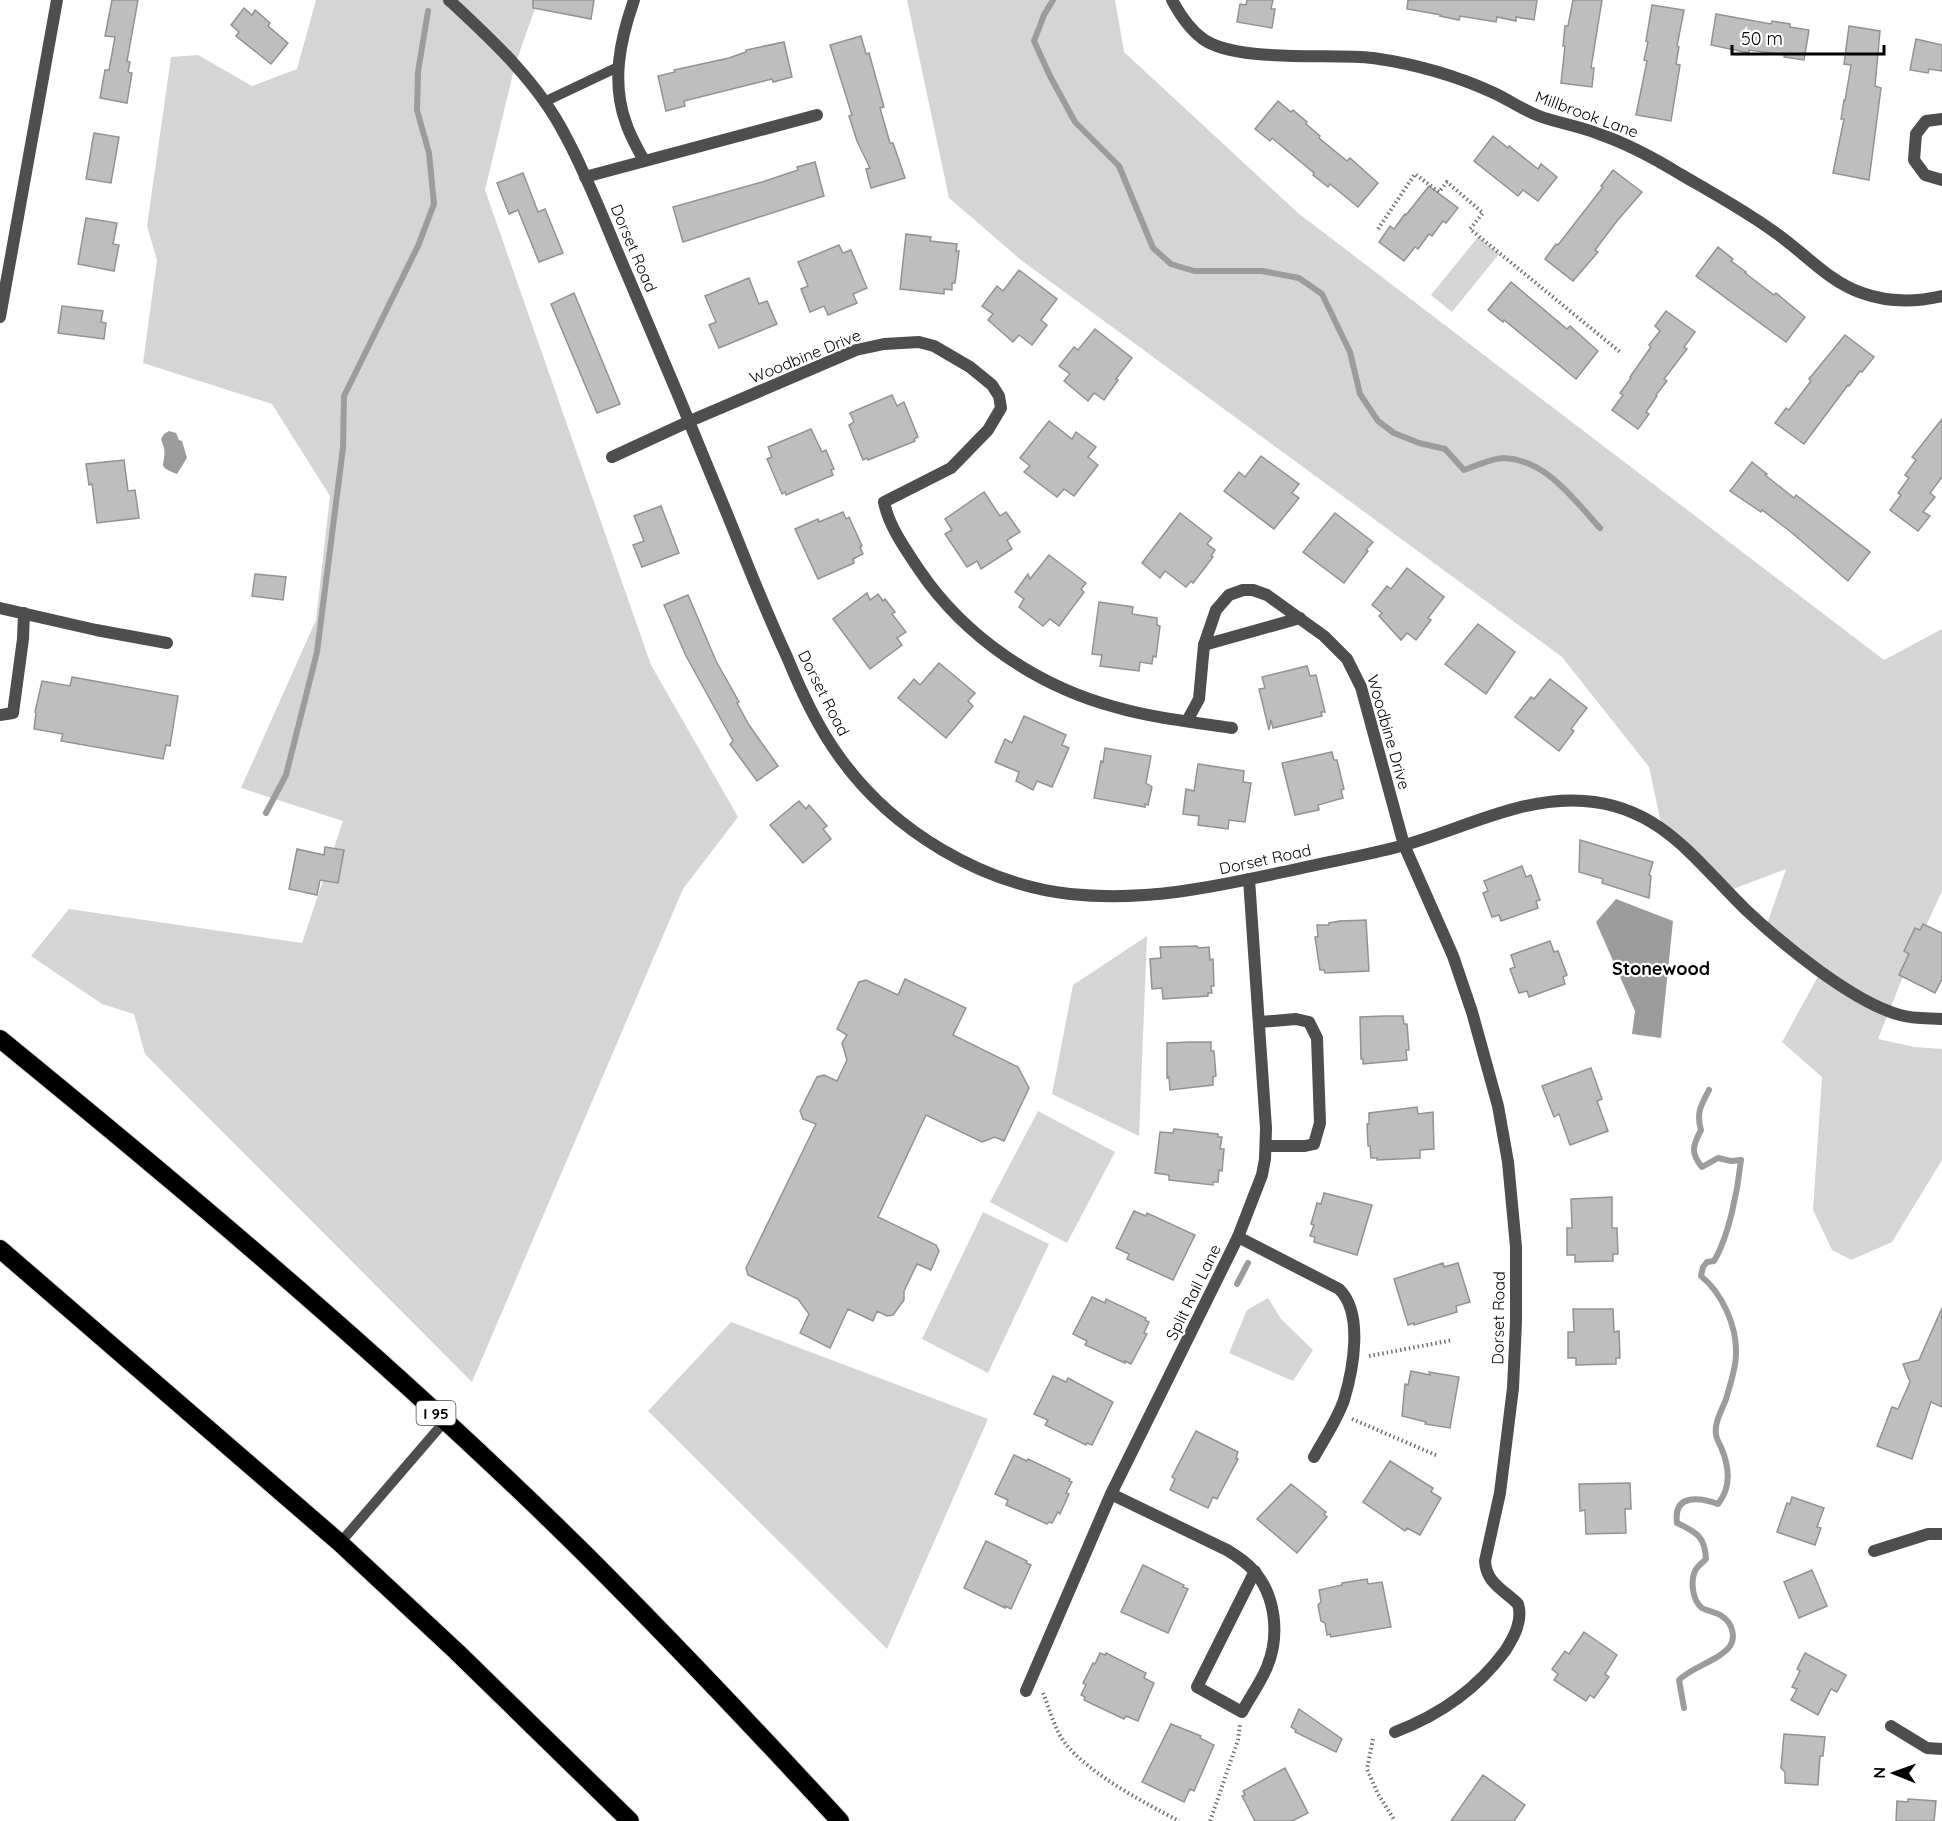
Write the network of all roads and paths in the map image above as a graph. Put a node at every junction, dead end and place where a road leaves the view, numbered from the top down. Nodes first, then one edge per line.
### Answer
1 (57, 0) edge
2 (449, 0) edge
3 (634, 0) edge
4 (1172, 0) edge
5 (618, 67) junction
6 (544, 102) junction
7 (817, 115) dead end
8 (1942, 119) edge
9 (645, 161) junction
10 (585, 177) junction
11 (1942, 180) edge
12 (1378, 229) dead end
13 (1942, 296) edge
14 (0, 317) edge
15 (1620, 352) dead end
16 (690, 421) junction
17 (612, 457) dead end
18 (0, 608) edge
19 (24, 613) junction
20 (1300, 618) junction
21 (167, 643) dead end
22 (1204, 645) junction
23 (0, 715) edge
24 (1187, 721) junction
25 (1232, 728) dead end
26 (1404, 845) junction
27 (1250, 879) junction
28 (1942, 1019) edge
29 (1260, 1022) junction
30 (0, 1038) edge
31 (1266, 1146) junction
32 (1238, 1237) junction
33 (0, 1249) edge
34 (1453, 1340) dead end
35 (1353, 1359) junction
36 (1338, 1413) junction
37 (445, 1421) junction
38 (1438, 1456) dead end
39 (1314, 1457) dead end
40 (1111, 1494) junction
41 (1942, 1534) edge
42 (340, 1543) junction
43 (1874, 1551) dead end
44 (1255, 1571) junction
45 (1034, 1673) junction
46 (1026, 1691) dead end
47 (1242, 1712) junction
48 (1891, 1726) dead end
49 (1395, 1732) dead end
50 (1373, 1738) dead end
51 (1942, 1749) edge
52 (630, 1821) edge
53 (840, 1821) edge
54 (1179, 1821) edge
55 (1210, 1821) edge
56 (1395, 1821) edge

1 - 14 street
2 - 6 street, Dorset Road
3 - 5 street
4 - 13 street, Millbrook Lane
5 - 6 lane
5 - 9 street
6 - 10 street, Dorset Road
7 - 9 street
8 - 11 street
9 - 10 street
10 - 16 street, Dorset Road
12 - 15 path
16 - 17 street
16 - 24 street, Woodbine Drive
16 - 27 street, Dorset Road
18 - 19 street
19 - 21 street
19 - 23 street
20 - 22 street
20 - 22 street, Woodbine Drive
20 - 26 street, Woodbine Drive
22 - 24 street, Woodbine Drive
24 - 25 street
26 - 27 street, Dorset Road
26 - 28 street, Dorset Road
26 - 49 street, Dorset Road
27 - 29 street, Split Rail Lane
29 - 31 street, Split Rail Lane
29 - 31 street
30 - 37 highway, I 95
31 - 32 street, Split Rail Lane
32 - 35 street
32 - 40 street, Split Rail Lane
33 - 42 highway
34 - 35 path
35 - 36 street
36 - 38 path
36 - 39 street
37 - 42 lane
37 - 53 highway, I 95
40 - 44 street
40 - 45 street, Split Rail Lane
41 - 43 street
42 - 52 highway
44 - 47 street
44 - 47 street
45 - 46 street, Split Rail Lane
45 - 54 path
47 - 55 path
48 - 51 street
50 - 56 path

